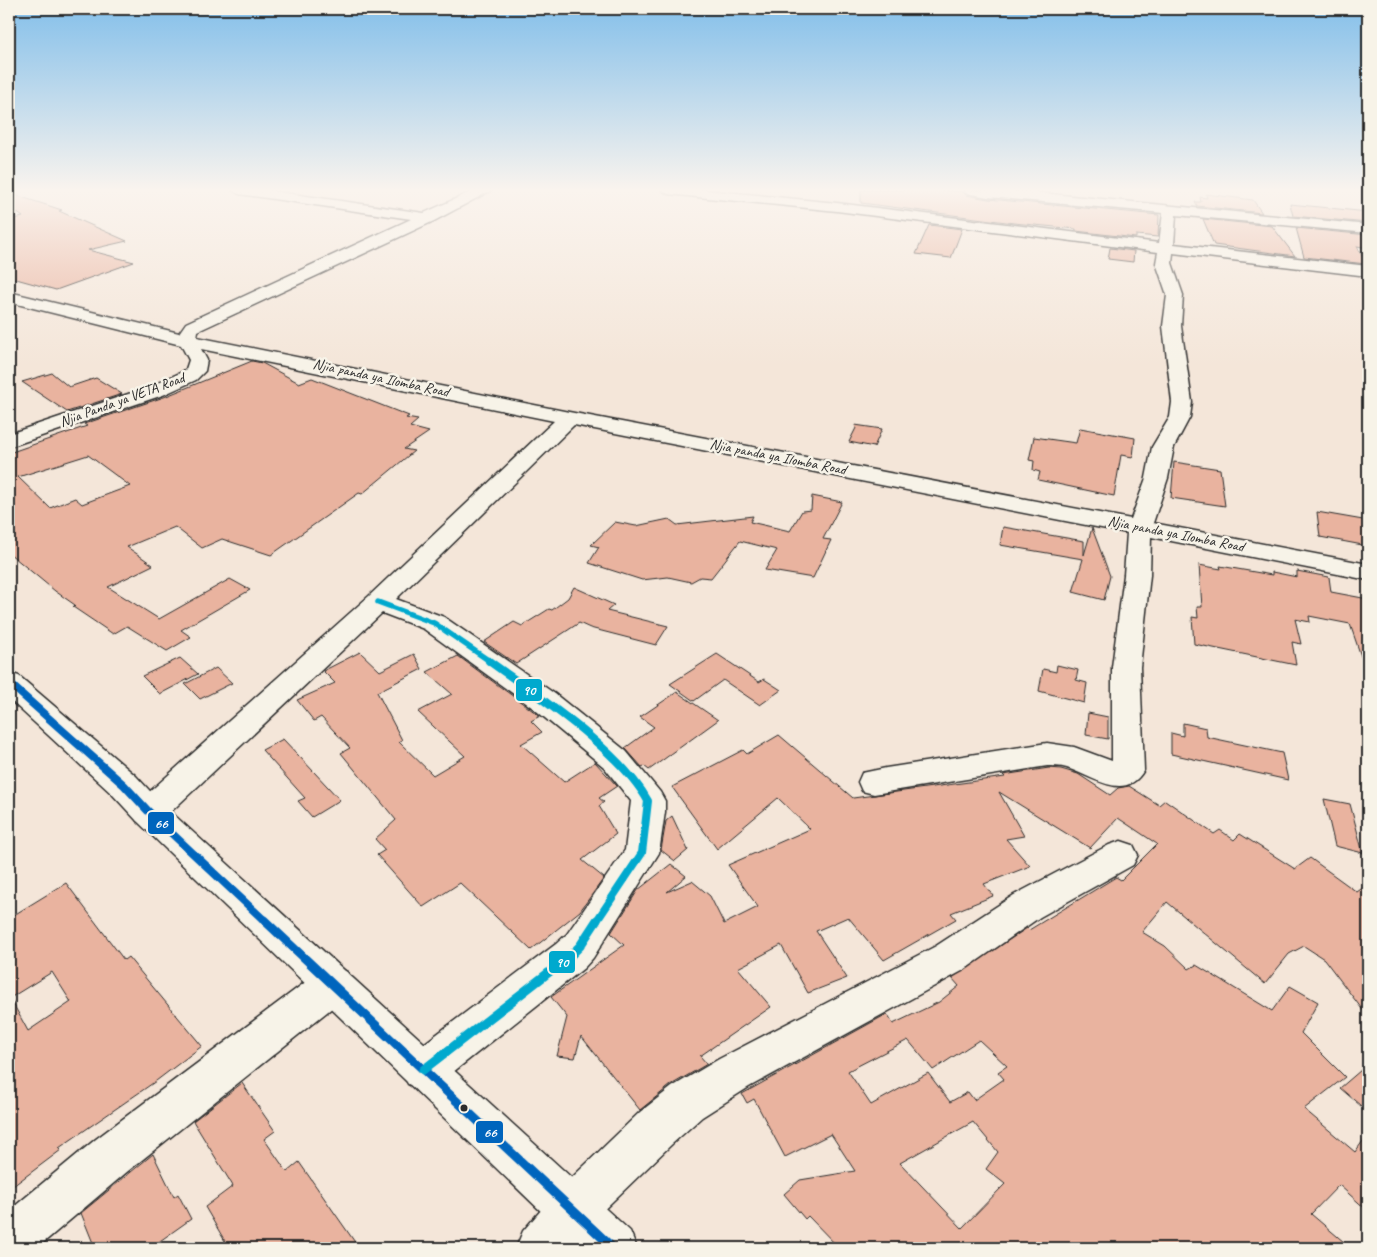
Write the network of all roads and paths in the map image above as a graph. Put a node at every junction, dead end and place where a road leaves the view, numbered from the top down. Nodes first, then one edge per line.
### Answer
1 (361, 249) edge
2 (1166, 249) edge
3 (1181, 249) edge
4 (1368, 270) edge
5 (9, 297) edge
6 (188, 340) junction
7 (569, 418) junction
8 (9, 441) edge
9 (1140, 527) junction
10 (1368, 572) edge
11 (378, 602) junction
12 (9, 683) edge
13 (874, 782) dead end
14 (149, 812) junction
15 (1121, 855) dead end
16 (333, 984) junction
17 (423, 1070) junction
18 (572, 1210) junction
19 (9, 1241) edge
20 (540, 1248) edge
21 (612, 1248) edge

1 - 6 main road
2 - 9 main road
3 - 4 main road
5 - 6 main road, Njia panda ya Ilomba Road
6 - 7 main road, Njia panda ya Ilomba Road
6 - 8 main road, Njia Panda ya VETA Road
7 - 9 main road, Njia panda ya Ilomba Road
7 - 11 main road
9 - 10 main road, Njia panda ya Ilomba Road
9 - 13 main road
11 - 14 main road
11 - 17 main road
12 - 14 main road
14 - 16 main road
15 - 18 main road
16 - 17 main road
16 - 19 main road
17 - 18 main road
18 - 20 main road
18 - 21 main road

